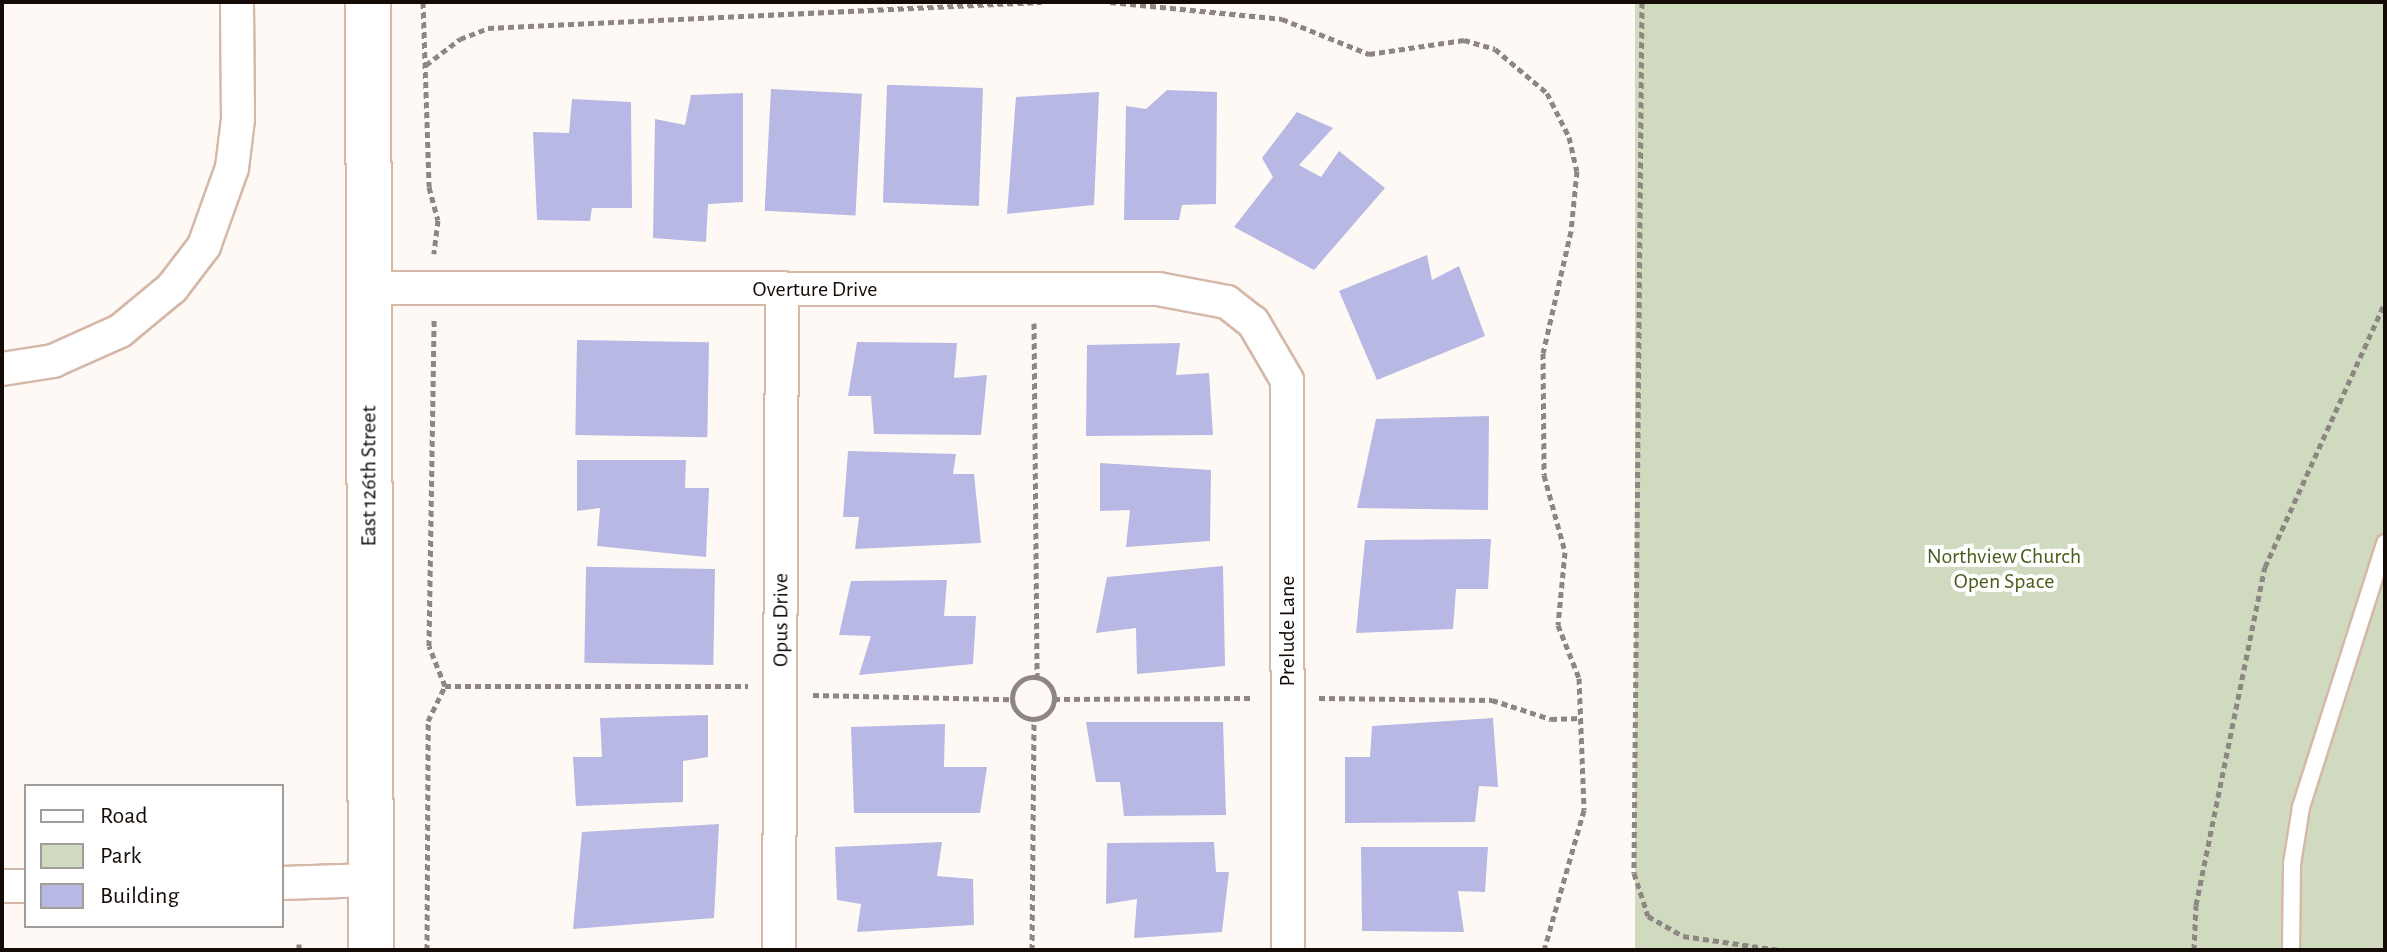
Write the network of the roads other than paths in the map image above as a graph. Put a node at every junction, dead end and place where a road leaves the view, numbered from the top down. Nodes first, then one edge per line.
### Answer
1 (237, 2) edge
2 (368, 2) edge
3 (369, 288) junction
4 (782, 291) junction
5 (1253, 322) joint
6 (2, 369) edge
7 (2385, 543) edge
8 (371, 880) junction
9 (284, 883) edge
10 (2, 886) edge
11 (24, 886) edge
12 (371, 950) edge
13 (779, 950) edge
14 (1288, 950) edge
15 (2291, 950) edge

1 - 6 street
2 - 3 street, East 126th Street
3 - 4 street, Overture Drive
3 - 8 street, East 126th Street
4 - 5 street, Overture Drive
4 - 13 street, Opus Drive
5 - 14 street, Prelude Lane
7 - 15 lane
8 - 9 street
8 - 12 street, East 126th Street
10 - 11 street

